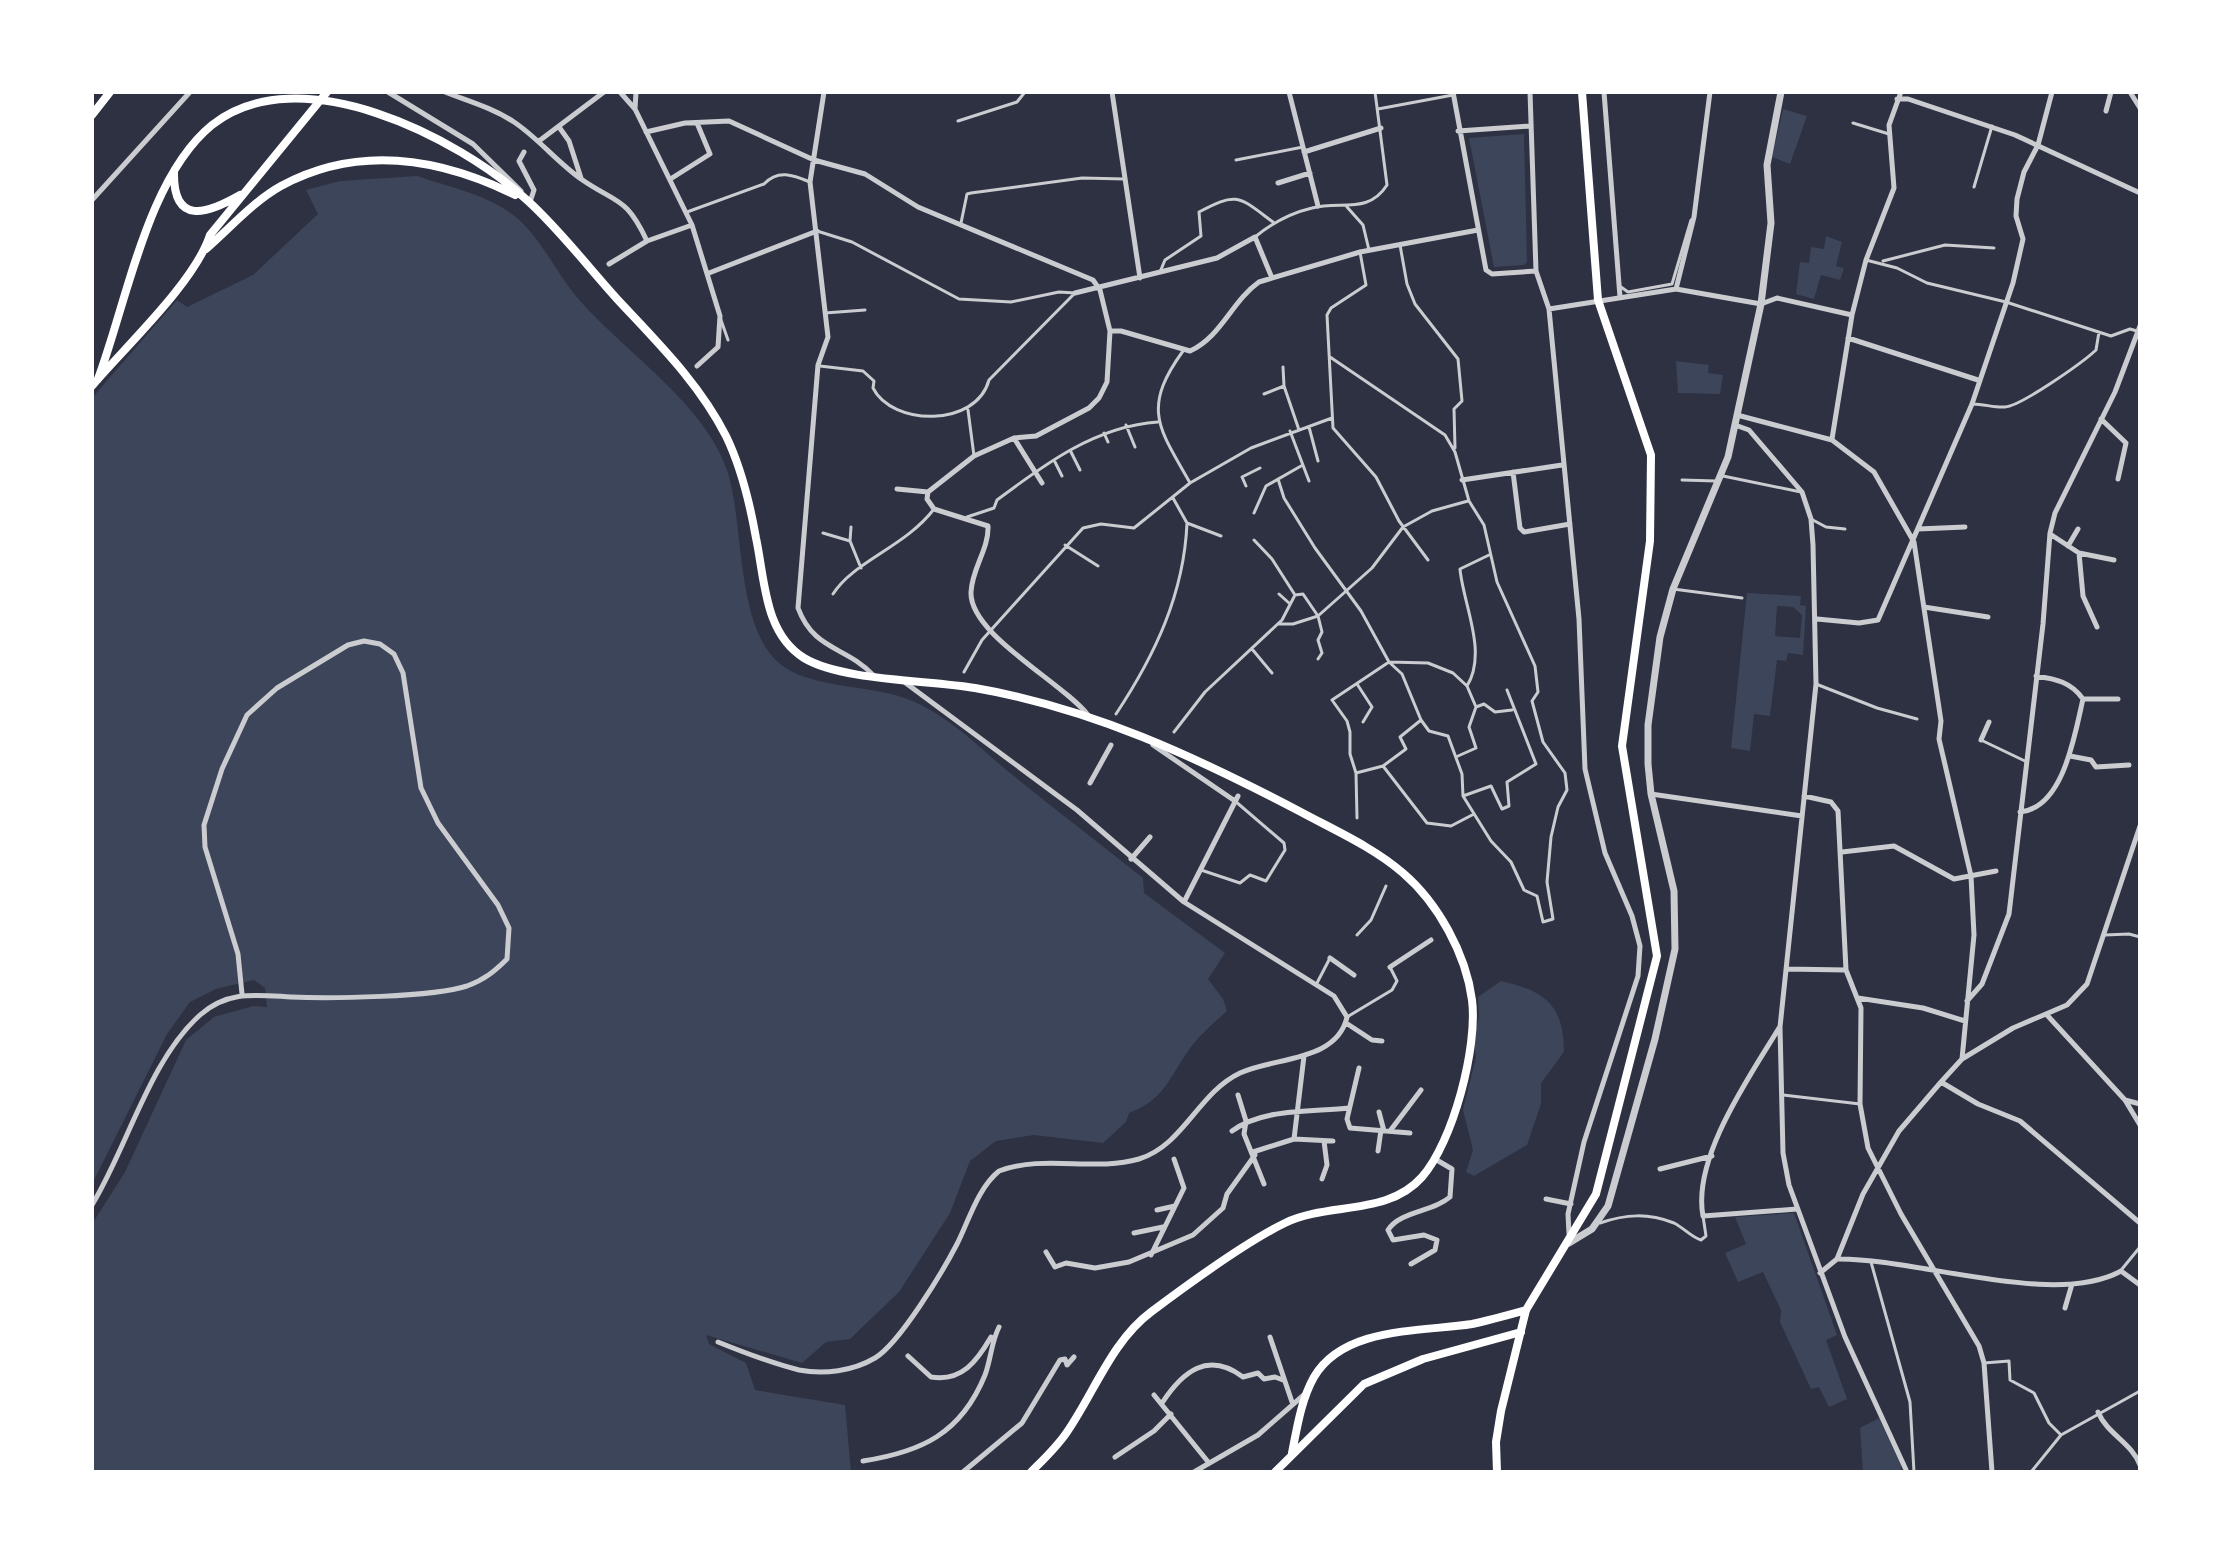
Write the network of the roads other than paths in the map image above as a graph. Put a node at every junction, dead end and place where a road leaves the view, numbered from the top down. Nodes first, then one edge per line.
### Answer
1 (110, 92) edge
2 (190, 92) edge
3 (327, 92) edge
4 (388, 92) edge
5 (445, 92) edge
6 (604, 92) edge
7 (620, 92) edge
8 (636, 92) edge
9 (824, 92) edge
10 (1025, 92) edge
11 (1112, 92) edge
12 (1289, 92) edge
13 (1375, 92) edge
14 (1530, 92) edge
15 (1582, 92) edge
16 (1606, 92) edge
17 (1709, 92) edge
18 (1781, 92) edge
19 (1901, 92) edge
20 (2052, 92) edge
21 (2111, 92) edge
22 (2130, 92) edge
23 (1453, 93) edge
24 (1897, 99) junction
25 (2140, 108) edge
26 (635, 109) junction
27 (1377, 109) junction
28 (2106, 111) dead end
29 (92, 115) edge
30 (958, 121) dead end
31 (697, 123) junction
32 (1853, 123) dead end
33 (1531, 126) junction
34 (1992, 126) junction
35 (559, 127) junction
36 (1381, 128) junction
37 (1458, 131) junction
38 (646, 132) junction
39 (1889, 134) junction
40 (539, 141) junction
41 (2038, 145) junction
42 (1304, 150) junction
43 (524, 152) dead end
44 (814, 160) junction
45 (1236, 160) dead end
46 (174, 171) junction
47 (1310, 173) junction
48 (672, 178) junction
49 (581, 179) junction
50 (1125, 179) junction
51 (810, 182) junction
52 (1278, 183) dead end
53 (1974, 187) dead end
54 (244, 192) junction
55 (2140, 193) edge
56 (92, 200) edge
57 (530, 202) junction
58 (1318, 206) junction
59 (1347, 207) junction
60 (687, 213) junction
61 (1273, 222) junction
62 (692, 225) junction
63 (960, 226) junction
64 (1478, 230) junction
65 (817, 231) junction
66 (1255, 237) junction
67 (647, 241) junction
68 (1400, 245) junction
69 (1994, 248) dead end
70 (206, 249) junction
71 (1369, 250) junction
72 (1360, 252) junction
73 (1866, 260) junction
74 (1879, 261) junction
75 (609, 264) dead end
76 (1536, 271) junction
77 (709, 273) junction
78 (1160, 274) junction
79 (1140, 278) junction
80 (1272, 278) junction
81 (1676, 289) junction
82 (1100, 290) junction
83 (1075, 293) junction
84 (1620, 297) junction
85 (1598, 300) junction
86 (2006, 302) junction
87 (1761, 304) junction
88 (1549, 309) junction
89 (865, 310) dead end
90 (824, 314) junction
91 (1852, 315) junction
92 (720, 316) junction
93 (2139, 328) edge
94 (1110, 331) junction
95 (2099, 332) junction
96 (1848, 338) junction
97 (728, 340) dead end
98 (1183, 351) junction
99 (1330, 357) junction
100 (818, 365) junction
101 (697, 366) dead end
102 (1283, 367) dead end
103 (1978, 380) junction
104 (95, 382) edge
105 (1284, 386) junction
106 (1264, 394) dead end
107 (1972, 404) junction
108 (968, 410) junction
109 (1737, 415) junction
110 (1332, 418) junction
111 (2101, 419) junction
112 (1158, 422) junction
113 (1126, 425) junction
114 (1734, 425) junction
115 (1309, 427) junction
116 (1299, 430) junction
117 (1290, 431) junction
118 (1104, 433) junction
119 (1014, 438) junction
120 (1832, 440) junction
121 (1108, 442) dead end
122 (1135, 447) dead end
123 (1071, 451) junction
124 (1455, 452) junction
125 (974, 456) junction
126 (1054, 460) junction
127 (1318, 461) dead end
128 (1562, 465) junction
129 (1301, 466) junction
130 (1260, 468) dead end
131 (1080, 470) dead end
132 (1035, 472) junction
133 (1513, 472) junction
134 (1062, 476) dead end
135 (1278, 479) junction
136 (1721, 479) junction
137 (2118, 479) dead end
138 (1462, 480) junction
139 (1682, 480) dead end
140 (1309, 481) dead end
141 (1042, 483) dead end
142 (1190, 483) junction
143 (1246, 486) dead end
144 (897, 489) dead end
145 (928, 492) junction
146 (1802, 492) junction
147 (1172, 498) junction
148 (1469, 501) junction
149 (934, 509) junction
150 (1254, 513) dead end
151 (967, 517) junction
152 (1811, 519) junction
153 (1187, 523) junction
154 (1570, 524) junction
155 (851, 527) dead end
156 (1403, 527) junction
157 (1965, 527) dead end
158 (1845, 529) dead end
159 (1918, 529) junction
160 (2078, 529) dead end
161 (823, 533) dead end
162 (2050, 533) junction
163 (1221, 536) dead end
164 (1254, 540) dead end
165 (850, 541) junction
166 (1914, 542) junction
167 (1065, 545) junction
168 (2068, 546) junction
169 (2079, 553) junction
170 (1491, 554) junction
171 (1428, 560) dead end
172 (2114, 560) dead end
173 (1098, 566) dead end
174 (861, 568) junction
175 (1673, 589) junction
176 (1347, 592) junction
177 (833, 594) dead end
178 (1279, 594) dead end
179 (1295, 595) junction
180 (1742, 598) dead end
181 (1289, 603) junction
182 (1924, 607) junction
183 (1318, 616) junction
184 (1988, 617) dead end
185 (1817, 619) junction
186 (1278, 624) junction
187 (2097, 627) dead end
188 (990, 629) junction
189 (1252, 649) junction
190 (1318, 659) dead end
191 (1389, 662) junction
192 (964, 672) dead end
193 (1272, 673) dead end
194 (873, 675) junction
195 (2036, 676) junction
196 (900, 678) junction
197 (1356, 684) junction
198 (1816, 684) junction
199 (1467, 686) junction
200 (1507, 690) dead end
201 (2083, 699) junction
202 (2118, 699) dead end
203 (1476, 707) junction
204 (1514, 709) junction
205 (1116, 714) dead end
206 (1088, 715) junction
207 (1917, 719) dead end
208 (1421, 720) junction
209 (1363, 722) dead end
210 (1989, 722) dead end
211 (1174, 732) dead end
212 (1139, 735) junction
213 (1981, 740) joint
214 (1111, 745) dead end
215 (1457, 756) junction
216 (2070, 756) junction
217 (2027, 762) junction
218 (2129, 765) dead end
219 (1383, 766) junction
220 (1356, 773) junction
221 (1090, 783) dead end
222 (1651, 794) junction
223 (1463, 796) junction
224 (1804, 796) junction
225 (1237, 798) junction
226 (2020, 812) junction
227 (1474, 814) junction
228 (1802, 816) junction
229 (1357, 818) dead end
230 (2140, 826) edge
231 (1150, 837) dead end
232 (1842, 852) junction
233 (1131, 859) junction
234 (1201, 870) junction
235 (1996, 871) dead end
236 (1971, 876) junction
237 (1386, 886) dead end
238 (1184, 902) junction
239 (1357, 935) dead end
240 (2102, 936) junction
241 (2140, 937) edge
242 (1431, 940) dead end
243 (1330, 958) joint
244 (1390, 967) joint
245 (1786, 969) junction
246 (1846, 970) junction
247 (1354, 975) dead end
248 (1317, 984) junction
249 (242, 994) junction
250 (1858, 998) junction
251 (1967, 1001) junction
252 (2047, 1015) junction
253 (1347, 1020) junction
254 (1965, 1021) junction
255 (1780, 1027) junction
256 (1382, 1041) dead end
257 (1304, 1056) junction
258 (1962, 1059) junction
259 (1359, 1068) dead end
260 (1941, 1082) junction
261 (1421, 1090) dead end
262 (1238, 1095) dead end
263 (1783, 1095) junction
264 (2125, 1100) junction
265 (1860, 1104) junction
266 (2140, 1104) edge
267 (1349, 1108) junction
268 (1379, 1112) dead end
269 (1297, 1113) junction
270 (1246, 1121) junction
271 (2140, 1125) edge
272 (1232, 1131) dead end
273 (1385, 1131) junction
274 (1410, 1133) dead end
275 (1294, 1139) junction
276 (1324, 1141) junction
277 (1333, 1141) dead end
278 (1378, 1151) dead end
279 (1254, 1154) junction
280 (1712, 1156) junction
281 (1174, 1159) dead end
282 (1435, 1159) junction
283 (1879, 1165) junction
284 (1660, 1169) dead end
285 (1322, 1179) dead end
286 (1264, 1184) dead end
287 (1546, 1199) dead end
288 (1571, 1204) junction
289 (92, 1205) edge
290 (1176, 1205) junction
291 (1797, 1209) junction
292 (1157, 1210) dead end
293 (1703, 1216) junction
294 (2140, 1223) edge
295 (1596, 1224) junction
296 (1164, 1227) junction
297 (1134, 1233) dead end
298 (1569, 1243) junction
299 (2140, 1247) edge
300 (1046, 1252) dead end
301 (1151, 1255) junction
302 (1837, 1259) junction
303 (1870, 1259) junction
304 (1411, 1264) dead end
305 (1933, 1267) junction
306 (2121, 1271) junction
307 (1820, 1273) junction
308 (2072, 1284) junction
309 (2140, 1285) edge
310 (2065, 1308) dead end
311 (1526, 1310) junction
312 (1521, 1332) junction
313 (1270, 1337) dead end
314 (718, 1342) dead end
315 (908, 1356) dead end
316 (1074, 1357) dead end
317 (1984, 1363) junction
318 (1283, 1380) junction
319 (2140, 1391) edge
320 (1307, 1393) junction
321 (1154, 1395) dead end
322 (1292, 1402) junction
323 (1162, 1403) junction
324 (2098, 1412) junction
325 (1171, 1414) junction
326 (2061, 1435) junction
327 (1292, 1453) junction
328 (1115, 1457) dead end
329 (863, 1461) dead end
330 (1209, 1463) junction
331 (2140, 1465) edge
332 (963, 1472) edge
333 (1031, 1472) edge
334 (1194, 1472) edge
335 (1275, 1472) edge
336 (1497, 1472) edge
337 (1907, 1472) edge
338 (1914, 1472) edge
339 (1992, 1472) edge
340 (2031, 1472) edge

1 - 29 main road
2 - 56 street
3 - 54 main road
4 - 57 street
5 - 40 street
6 - 35 street
7 - 26 street
8 - 26 street
9 - 44 street
10 - 30 lane
11 - 50 street
12 - 42 street
13 - 27 lane
14 - 33 street
15 - 85 main road
16 - 17 lane
16 - 84 street
17 - 81 street
18 - 87 street
19 - 24 street
20 - 41 street
21 - 28 street
22 - 25 street
23 - 27 lane
23 - 37 street
24 - 34 street
24 - 39 street
26 - 38 street
27 - 36 lane
31 - 38 street
31 - 44 street
31 - 48 street
32 - 39 lane
33 - 37 street
33 - 76 street
34 - 41 street
34 - 53 lane
35 - 40 street
35 - 49 street
36 - 42 street
36 - 59 lane
37 - 64 street
38 - 48 street
39 - 73 street
40 - 49 street
41 - 55 street
41 - 86 street
42 - 45 lane
42 - 47 street
43 - 57 street
44 - 51 street
44 - 63 street
46 - 54 main road
46 - 57 main road
46 - 104 main road
47 - 52 street
47 - 58 street
48 - 60 street
49 - 67 street
50 - 63 lane
50 - 79 street
51 - 60 lane
51 - 65 street
54 - 70 main road
57 - 70 main road
57 - 194 main road
58 - 59 lane
58 - 61 lane
59 - 71 lane
60 - 62 street
61 - 66 lane
61 - 78 lane
62 - 67 street
62 - 77 street
63 - 82 street
64 - 68 street
64 - 76 street
65 - 77 street
65 - 83 lane
65 - 90 street
66 - 78 street
66 - 80 street
67 - 75 street
68 - 71 street
68 - 124 lane
69 - 74 lane
70 - 104 main road
71 - 72 street
72 - 80 street
72 - 99 lane
73 - 74 lane
73 - 91 street
74 - 86 lane
76 - 88 street
77 - 92 street
78 - 79 street
79 - 82 street
80 - 98 street
81 - 84 street
81 - 87 street
82 - 83 street
82 - 94 street
83 - 108 lane
84 - 85 street
85 - 88 street
85 - 298 main road
86 - 95 lane
86 - 103 street
87 - 91 street
87 - 109 street
88 - 128 street
89 - 90 lane
90 - 100 street
91 - 96 street
92 - 97 lane
92 - 101 street
93 - 95 lane
93 - 111 street
94 - 98 street
94 - 119 street
95 - 107 lane
96 - 103 street
96 - 120 street
98 - 112 lane
99 - 110 lane
99 - 124 lane
100 - 108 lane
100 - 194 street
102 - 105 lane
103 - 107 street
105 - 106 lane
105 - 116 lane
107 - 159 street
108 - 125 lane
109 - 114 street
109 - 120 street
110 - 115 lane
110 - 156 lane
111 - 137 street
111 - 162 street
112 - 113 lane
112 - 142 lane
113 - 118 lane
113 - 122 lane
114 - 136 street
114 - 146 street
115 - 116 lane
115 - 127 lane
116 - 117 lane
117 - 129 lane
117 - 142 lane
118 - 121 lane
118 - 123 lane
119 - 125 street
119 - 132 street
120 - 166 street
123 - 126 lane
123 - 131 lane
124 - 138 lane
125 - 145 street
126 - 132 lane
126 - 134 lane
128 - 133 street
128 - 154 street
129 - 135 lane
129 - 140 lane
130 - 143 lane
132 - 141 street
132 - 151 lane
133 - 138 street
133 - 154 street
135 - 150 lane
135 - 176 lane
136 - 139 lane
136 - 146 lane
136 - 175 street
138 - 148 lane
142 - 147 lane
144 - 145 street
145 - 149 street
146 - 152 street
147 - 153 lane
147 - 167 lane
148 - 156 lane
148 - 170 lane
149 - 151 street
149 - 174 lane
151 - 188 street
152 - 158 lane
152 - 185 street
153 - 163 lane
153 - 205 lane
154 - 288 street
155 - 165 lane
156 - 171 lane
156 - 176 lane
157 - 159 street
159 - 166 street
160 - 168 street
161 - 165 lane
162 - 168 street
162 - 195 street
164 - 179 lane
165 - 174 lane
166 - 182 street
166 - 185 street
167 - 173 lane
167 - 188 lane
168 - 169 street
169 - 172 street
169 - 187 street
170 - 199 lane
170 - 227 lane
174 - 177 lane
175 - 180 lane
175 - 222 street
176 - 183 lane
176 - 191 lane
178 - 181 lane
179 - 181 lane
179 - 183 lane
181 - 186 lane
182 - 184 street
182 - 236 street
183 - 186 lane
183 - 190 lane
185 - 198 street
186 - 189 lane
188 - 192 lane
188 - 206 street
189 - 193 lane
189 - 211 lane
191 - 197 lane
191 - 199 lane
191 - 208 lane
194 - 196 main road
195 - 201 street
195 - 217 street
196 - 206 main road
196 - 233 street
197 - 209 lane
197 - 220 lane
198 - 207 lane
198 - 224 street
199 - 203 lane
200 - 204 lane
201 - 202 street
201 - 216 street
203 - 204 lane
203 - 215 lane
204 - 223 lane
206 - 212 main road
208 - 215 lane
208 - 219 lane
210 - 213 street
212 - 225 street
212 - 282 main road
213 - 217 lane
214 - 221 street
215 - 223 lane
216 - 218 street
216 - 226 street
217 - 226 street
219 - 220 lane
219 - 227 lane
220 - 229 lane
222 - 228 street
222 - 295 street
223 - 227 lane
224 - 228 street
224 - 232 street
225 - 234 street
225 - 234 lane
226 - 251 street
228 - 245 street
230 - 240 street
231 - 233 street
232 - 236 street
232 - 246 street
233 - 238 street
234 - 238 street
235 - 236 street
236 - 251 street
237 - 239 lane
238 - 248 street
240 - 241 lane
240 - 252 street
242 - 244 street
243 - 247 street
243 - 248 lane
244 - 253 lane
245 - 246 street
245 - 255 street
246 - 250 street
248 - 253 street
249 - 249 street
249 - 289 street
250 - 254 street
250 - 265 street
251 - 254 street
252 - 258 street
252 - 264 street
253 - 256 street
253 - 257 street
254 - 258 street
255 - 263 street
255 - 280 street
257 - 269 street
257 - 314 street
258 - 260 street
259 - 267 street
260 - 283 street
260 - 294 street
261 - 273 street
262 - 270 street
263 - 265 lane
263 - 291 street
264 - 266 street
264 - 271 street
265 - 283 street
267 - 269 street
267 - 273 street
268 - 273 street
269 - 270 street
269 - 275 street
270 - 272 street
270 - 279 street
273 - 274 street
273 - 278 street
275 - 276 street
275 - 279 street
276 - 277 street
276 - 285 street
279 - 286 street
279 - 301 street
280 - 284 street
280 - 293 street
281 - 290 street
282 - 304 street
282 - 333 main road
283 - 302 street
283 - 305 street
287 - 288 street
288 - 298 street
290 - 292 street
290 - 296 street
291 - 293 street
291 - 307 street
293 - 295 lane
295 - 298 street
296 - 297 street
296 - 301 street
298 - 311 main road
299 - 306 lane
300 - 301 street
302 - 303 street
302 - 307 street
303 - 305 street
303 - 338 lane
305 - 308 street
305 - 317 street
306 - 308 street
306 - 309 street
307 - 337 street
308 - 310 street
311 - 312 main road
311 - 320 main road
312 - 327 main road
312 - 336 main road
313 - 318 street
315 - 329 street
316 - 332 street
317 - 326 lane
317 - 339 street
318 - 322 street
318 - 323 street
319 - 324 lane
320 - 322 street
320 - 327 main road
321 - 323 street
322 - 330 street
323 - 325 street
324 - 326 lane
324 - 331 street
325 - 328 street
325 - 330 street
326 - 340 lane
327 - 335 main road
330 - 334 street

